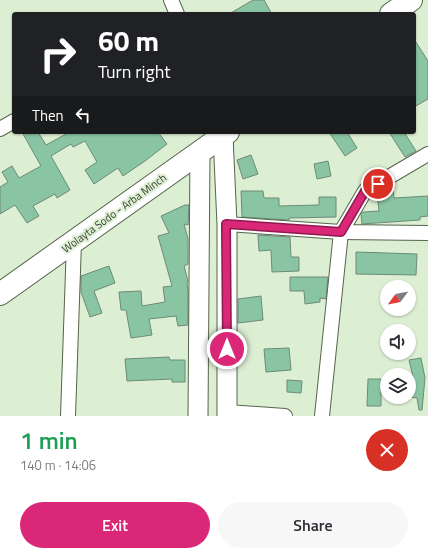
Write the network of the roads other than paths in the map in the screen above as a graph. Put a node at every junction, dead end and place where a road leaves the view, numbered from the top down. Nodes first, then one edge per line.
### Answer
1 (171, 0) edge
2 (411, 0) edge
3 (176, 12) edge
4 (394, 12) edge
5 (12, 122) edge
6 (0, 128) edge
7 (223, 134) edge
8 (224, 134) edge
9 (200, 152) junction
10 (428, 154) edge
11 (226, 224) junction
12 (341, 232) junction
13 (428, 233) edge
14 (74, 242) junction
15 (0, 294) edge
16 (227, 414) edge
17 (68, 416) edge
18 (198, 416) edge
19 (285, 416) edge
20 (322, 416) edge

1 - 3 street
2 - 4 highway
5 - 6 street
7 - 9 highway, Wolayta Sodo - Arba Minch
8 - 11 main road
9 - 14 highway, Wolayta Sodo - Arba Minch
9 - 18 main road
10 - 12 street
11 - 12 street
11 - 16 main road
12 - 13 street
12 - 20 street
14 - 15 highway, Wolayta Sodo - Arba Minch
14 - 17 street
16 - 19 street

